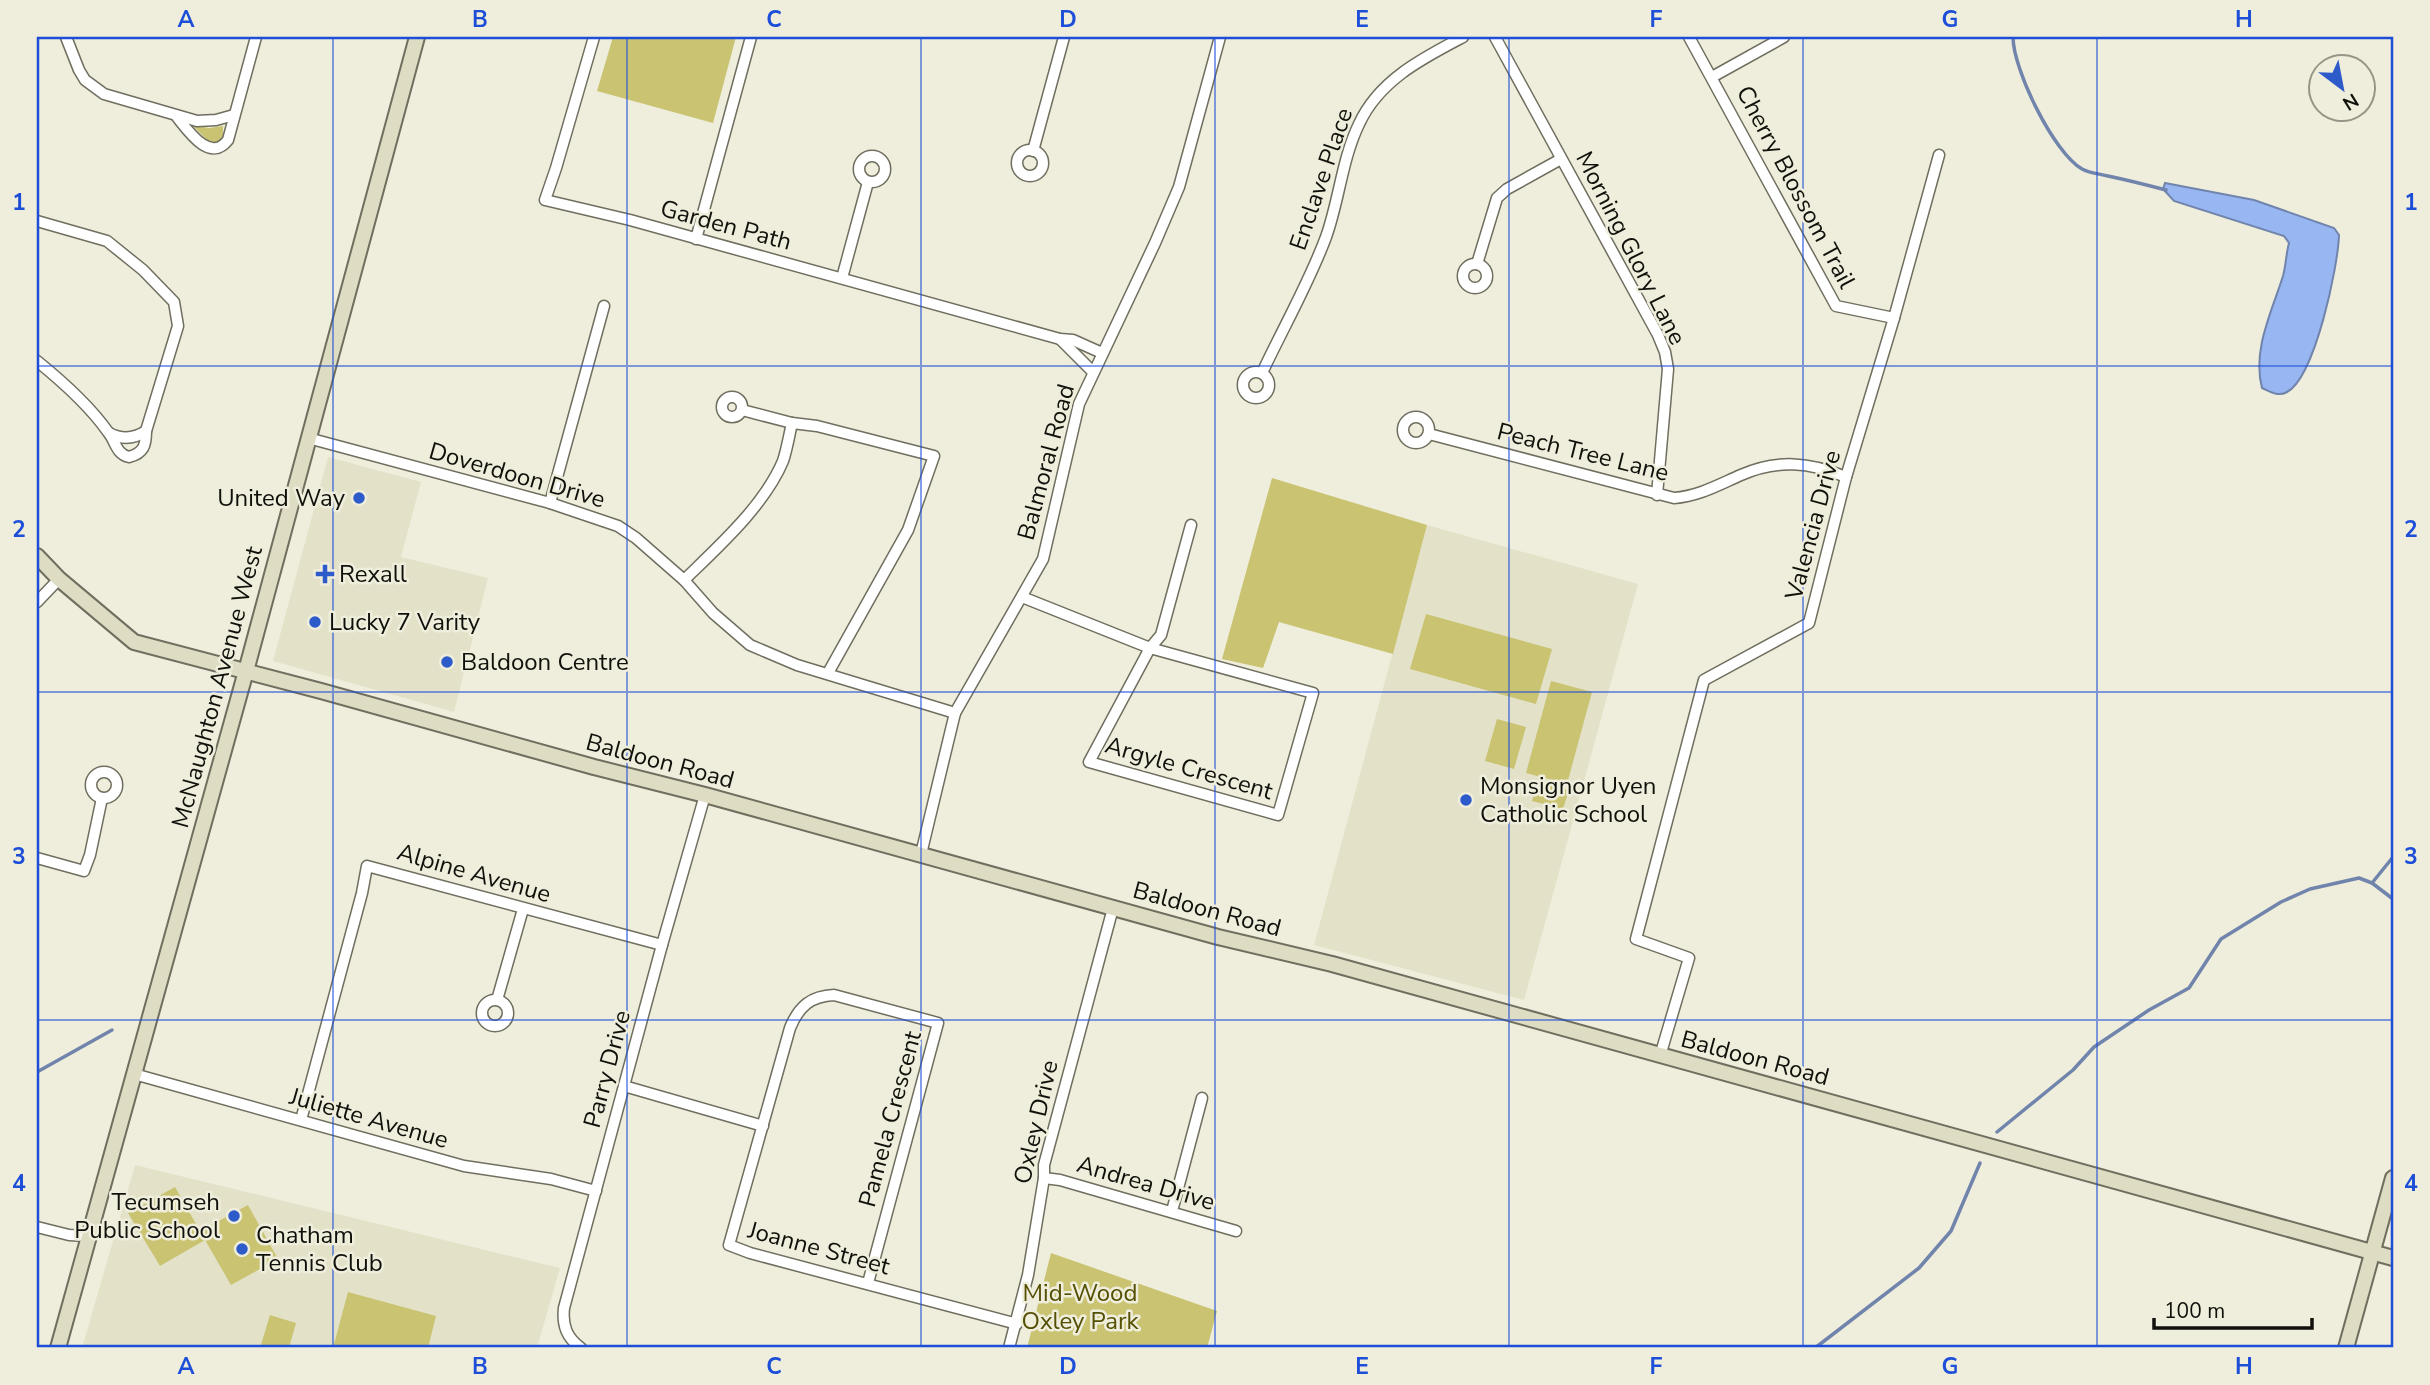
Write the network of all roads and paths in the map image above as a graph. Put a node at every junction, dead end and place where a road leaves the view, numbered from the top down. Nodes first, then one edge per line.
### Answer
1 (66, 37) edge
2 (256, 37) edge
3 (417, 37) edge
4 (594, 37) edge
5 (751, 37) edge
6 (1064, 37) edge
7 (1220, 37) edge
8 (1463, 37) edge
9 (1495, 37) edge
10 (1689, 37) edge
11 (1784, 37) edge
12 (1712, 77) junction
13 (234, 115) junction
14 (176, 116) junction
15 (1033, 151) dead end
16 (1939, 155) dead end
17 (1561, 159) junction
18 (868, 182) dead end
19 (37, 221) edge
20 (696, 239) junction
21 (1477, 264) dead end
22 (842, 278) junction
23 (604, 306) dead end
24 (1894, 318) junction
25 (1060, 339) junction
26 (1102, 353) junction
27 (37, 361) edge
28 (1093, 372) junction
29 (1262, 373) dead end
30 (742, 410) dead end
31 (792, 423) junction
32 (146, 431) junction
33 (109, 433) junction
34 (1429, 434) dead end
35 (308, 438) junction
36 (1846, 477) junction
37 (1657, 495) junction
38 (550, 503) junction
39 (1191, 525) dead end
40 (37, 556) edge
41 (59, 579) junction
42 (684, 580) junction
43 (1022, 597) junction
44 (37, 601) edge
45 (1150, 648) junction
46 (246, 671) junction
47 (828, 673) junction
48 (955, 713) junction
49 (705, 795) junction
50 (102, 798) dead end
51 (921, 854) junction
52 (37, 858) edge
53 (1113, 908) junction
54 (523, 909) junction
55 (662, 945) junction
56 (497, 1000) dead end
57 (1660, 1056) junction
58 (134, 1074) junction
59 (624, 1086) junction
60 (1202, 1098) dead end
61 (300, 1120) junction
62 (763, 1126) junction
63 (1044, 1178) junction
64 (2393, 1178) edge
65 (596, 1191) junction
66 (1172, 1211) junction
67 (37, 1227) edge
68 (1236, 1231) dead end
69 (88, 1236) junction
70 (2373, 1253) junction
71 (2393, 1258) edge
72 (868, 1283) junction
73 (1017, 1324) junction
74 (58, 1348) edge
75 (581, 1348) edge
76 (1009, 1348) edge
77 (2346, 1348) edge

1 - 14 street
2 - 13 street
3 - 35 street, McNaughton Avenue West
4 - 20 street, Garden Path
5 - 20 street
6 - 15 street
7 - 26 street, Balmoral Road
8 - 29 street, Enclave Place
9 - 17 street, Morning Glory Lane
10 - 12 street, Cherry Blossom Trail
11 - 12 street
12 - 24 street, Cherry Blossom Trail
13 - 14 street
13 - 14 street
16 - 24 street, Valencia Drive
17 - 21 street
17 - 37 street, Morning Glory Lane
18 - 22 street
19 - 32 street
20 - 22 street, Garden Path
22 - 25 street, Garden Path
23 - 38 street
24 - 36 street, Valencia Drive
25 - 26 street, Garden Path
25 - 28 street, Garden Path
26 - 28 street, Balmoral Road
27 - 33 street
28 - 43 street, Balmoral Road
30 - 31 street
31 - 42 street
31 - 47 street
32 - 33 street
32 - 33 street
34 - 37 street, Peach Tree Lane
35 - 38 street, Doverdoon Drive
35 - 46 street, McNaughton Avenue West
36 - 37 street, Peach Tree Lane
36 - 57 street, Valencia Drive
38 - 42 street, Doverdoon Drive
39 - 45 street
40 - 41 street, Baldoon Road
41 - 44 street
41 - 46 street, Baldoon Road
42 - 47 street, Doverdoon Drive
43 - 45 street, Argyle Crescent
43 - 48 street, Balmoral Road
45 - 45 street, Argyle Crescent
46 - 49 street, Baldoon Road
46 - 58 street, McNaughton Avenue West
47 - 48 street, Doverdoon Drive
48 - 51 street, Balmoral Road
49 - 51 street, Baldoon Road
49 - 55 street, Parry Drive
50 - 52 street
51 - 53 street, Baldoon Road
53 - 57 street, Baldoon Road
53 - 63 street, Oxley Drive
54 - 55 street, Alpine Avenue
54 - 56 street
54 - 61 street, Alpine Avenue
55 - 59 street, Parry Drive
57 - 70 street, Baldoon Road
58 - 61 street, Juliette Avenue
58 - 69 street, McNaughton Avenue West
59 - 62 street
59 - 65 street, Parry Drive
60 - 66 street
61 - 65 street, Juliette Avenue
62 - 72 street, Joanne Street
62 - 72 street, Pamela Crescent
63 - 66 street, Andrea Drive
63 - 73 street, Oxley Drive
64 - 70 street
65 - 75 street, Parry Drive
66 - 68 street, Andrea Drive
67 - 69 street
69 - 74 street, McNaughton Avenue West
70 - 71 street, Baldoon Road
70 - 77 street
72 - 73 street, Joanne Street
73 - 76 street, Oxley Drive

